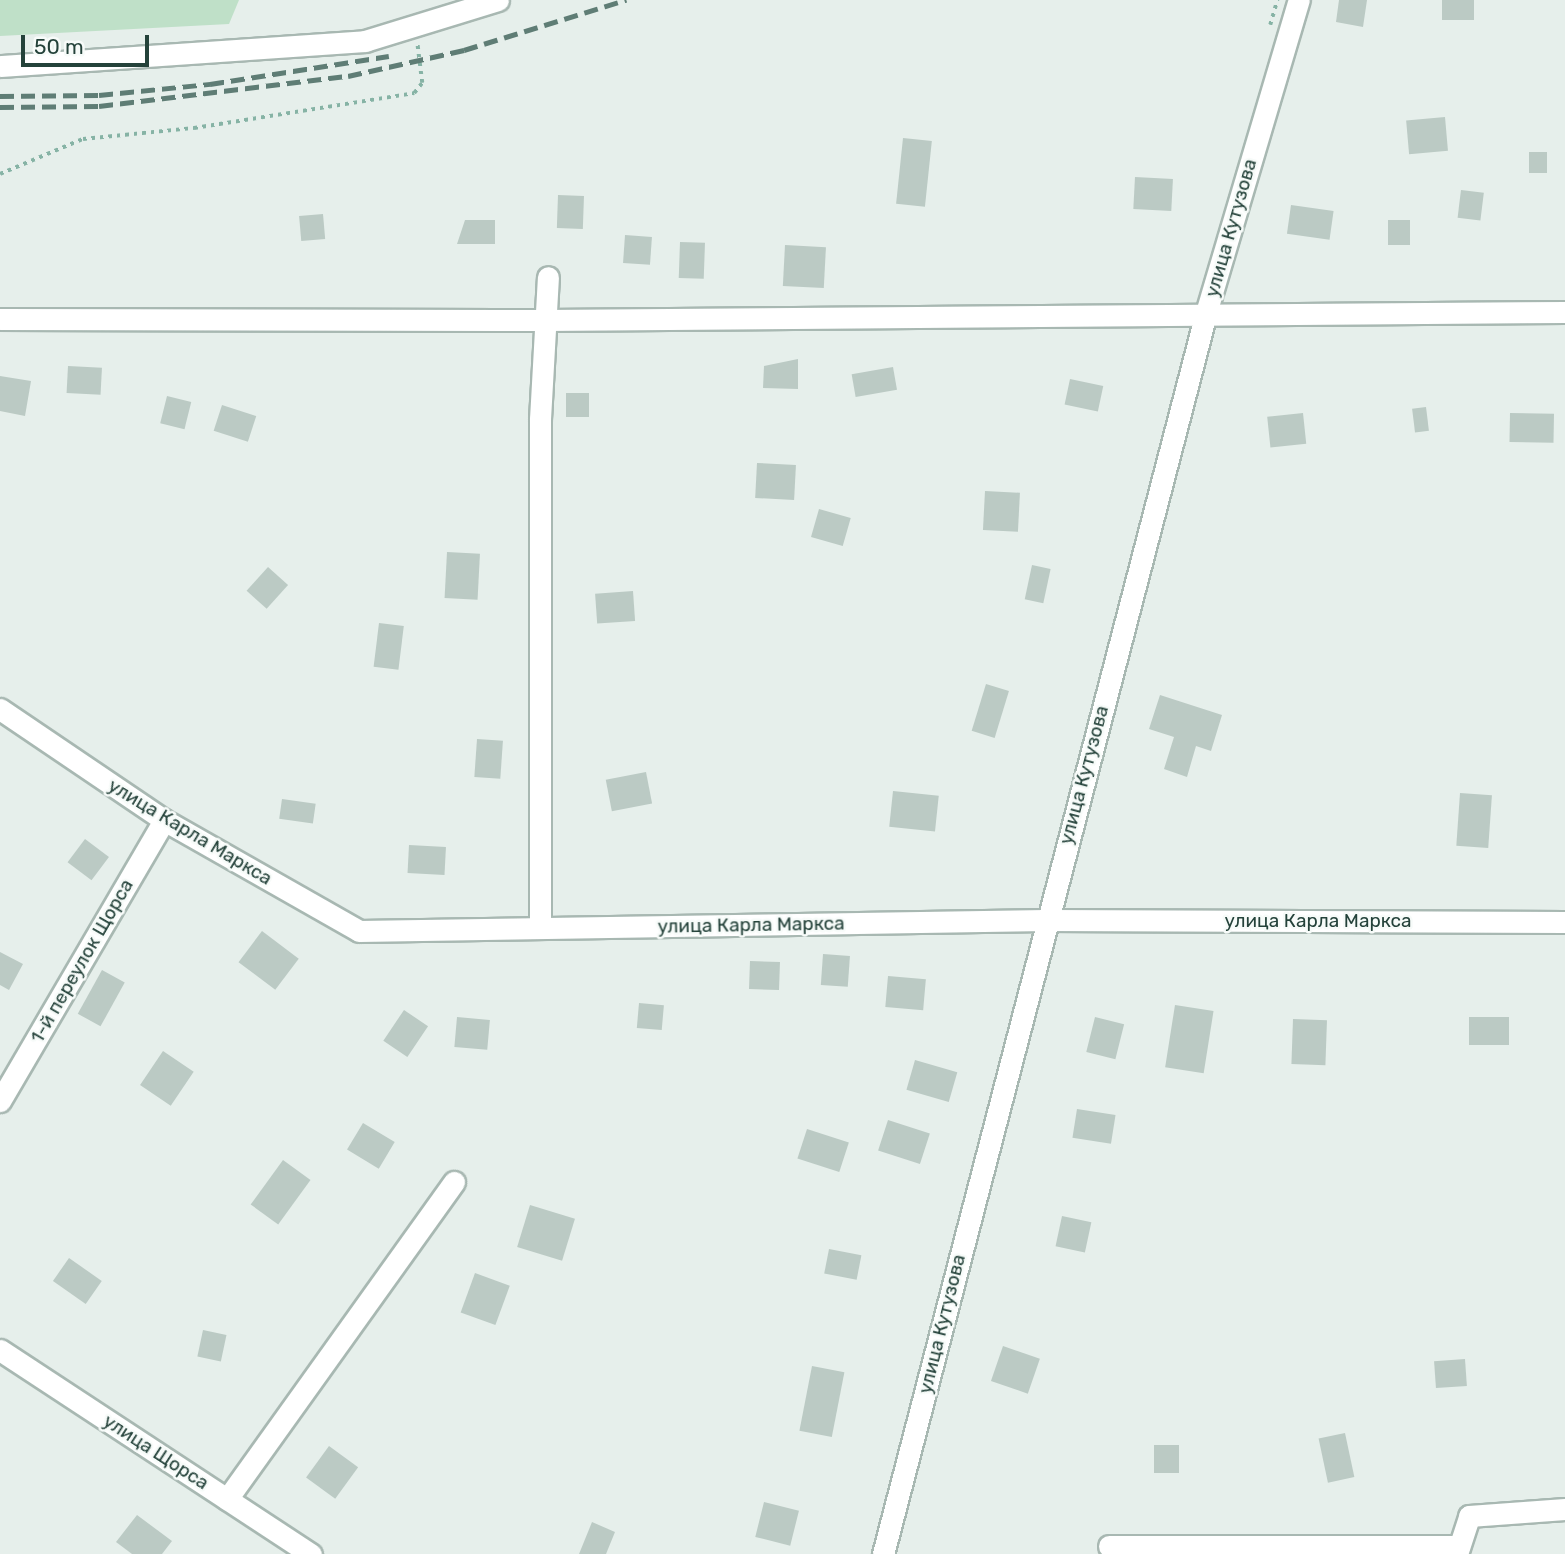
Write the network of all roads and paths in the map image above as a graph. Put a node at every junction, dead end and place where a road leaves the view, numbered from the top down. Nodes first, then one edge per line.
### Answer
1 (498, 0) edge
2 (1298, 0) edge
3 (431, 22) junction
4 (0, 66) edge
5 (0, 174) edge
6 (548, 277) dead end
7 (1565, 312) edge
8 (1206, 313) junction
9 (0, 318) edge
10 (545, 320) junction
11 (0, 709) edge
12 (164, 820) junction
13 (1046, 920) junction
14 (1565, 922) edge
15 (540, 928) junction
16 (0, 1101) edge
17 (454, 1182) dead end
18 (0, 1350) edge
19 (227, 1499) junction
20 (1565, 1509) edge
21 (1109, 1546) dead end
22 (1458, 1550) edge
23 (311, 1554) edge
24 (883, 1554) edge

1 - 3 street
2 - 8 street, улица Кутузова
3 - 4 street
3 - 5 path
6 - 10 street
7 - 8 street
8 - 10 street
8 - 13 street, улица Кутузова
9 - 10 street
10 - 15 street
11 - 12 street, улица Карла Маркса
12 - 15 street, улица Карла Маркса
12 - 16 street, 1-й переулок Щорса
13 - 14 street, улица Карла Маркса
13 - 15 street, улица Карла Маркса
13 - 24 street, улица Кутузова
17 - 19 street
18 - 19 street, улица Щорса
19 - 23 street, улица Щорса
20 - 22 street
21 - 22 street

